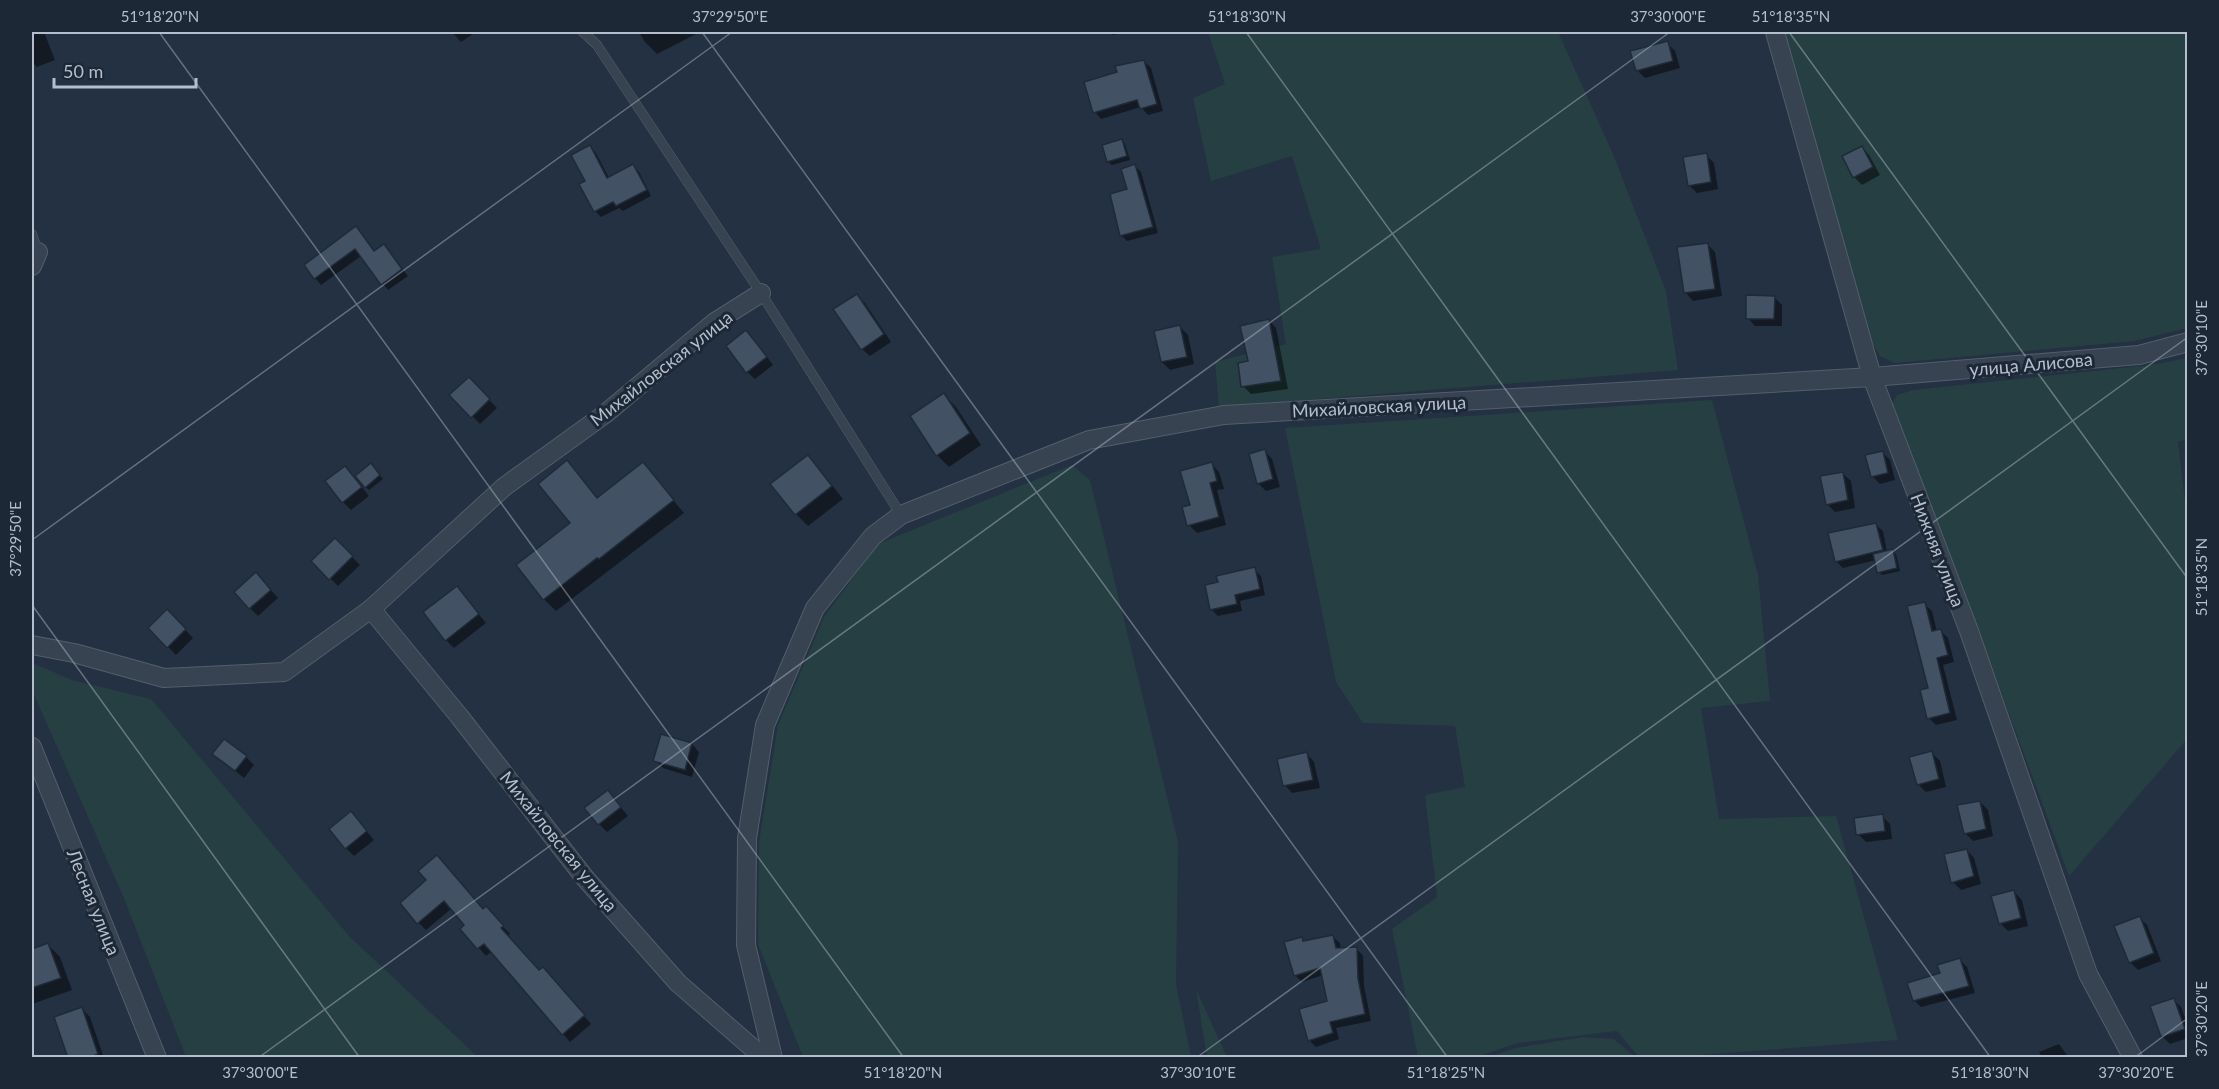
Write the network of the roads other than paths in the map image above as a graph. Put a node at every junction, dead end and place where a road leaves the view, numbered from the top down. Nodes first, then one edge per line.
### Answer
1 (584, 32) edge
2 (1775, 32) edge
3 (32, 234) edge
4 (35, 259) edge
5 (761, 293) junction
6 (2187, 342) edge
7 (1872, 377) junction
8 (901, 515) junction
9 (371, 609) junction
10 (32, 645) edge
11 (32, 747) edge
12 (157, 1058) edge
13 (764, 1058) edge
14 (773, 1058) edge
15 (2133, 1058) edge

1 - 5 lane
2 - 7 street, Нижняя улица
3 - 4 lane
5 - 8 lane
5 - 9 street, Михайловская улица
6 - 7 street, улица Алисова
7 - 8 street, Михайловская улица
7 - 15 street, Нижняя улица
8 - 14 street, Михайловская улица
9 - 10 street, Михайловская улица
9 - 13 street, Михайловская улица
11 - 12 street, Лесная улица

